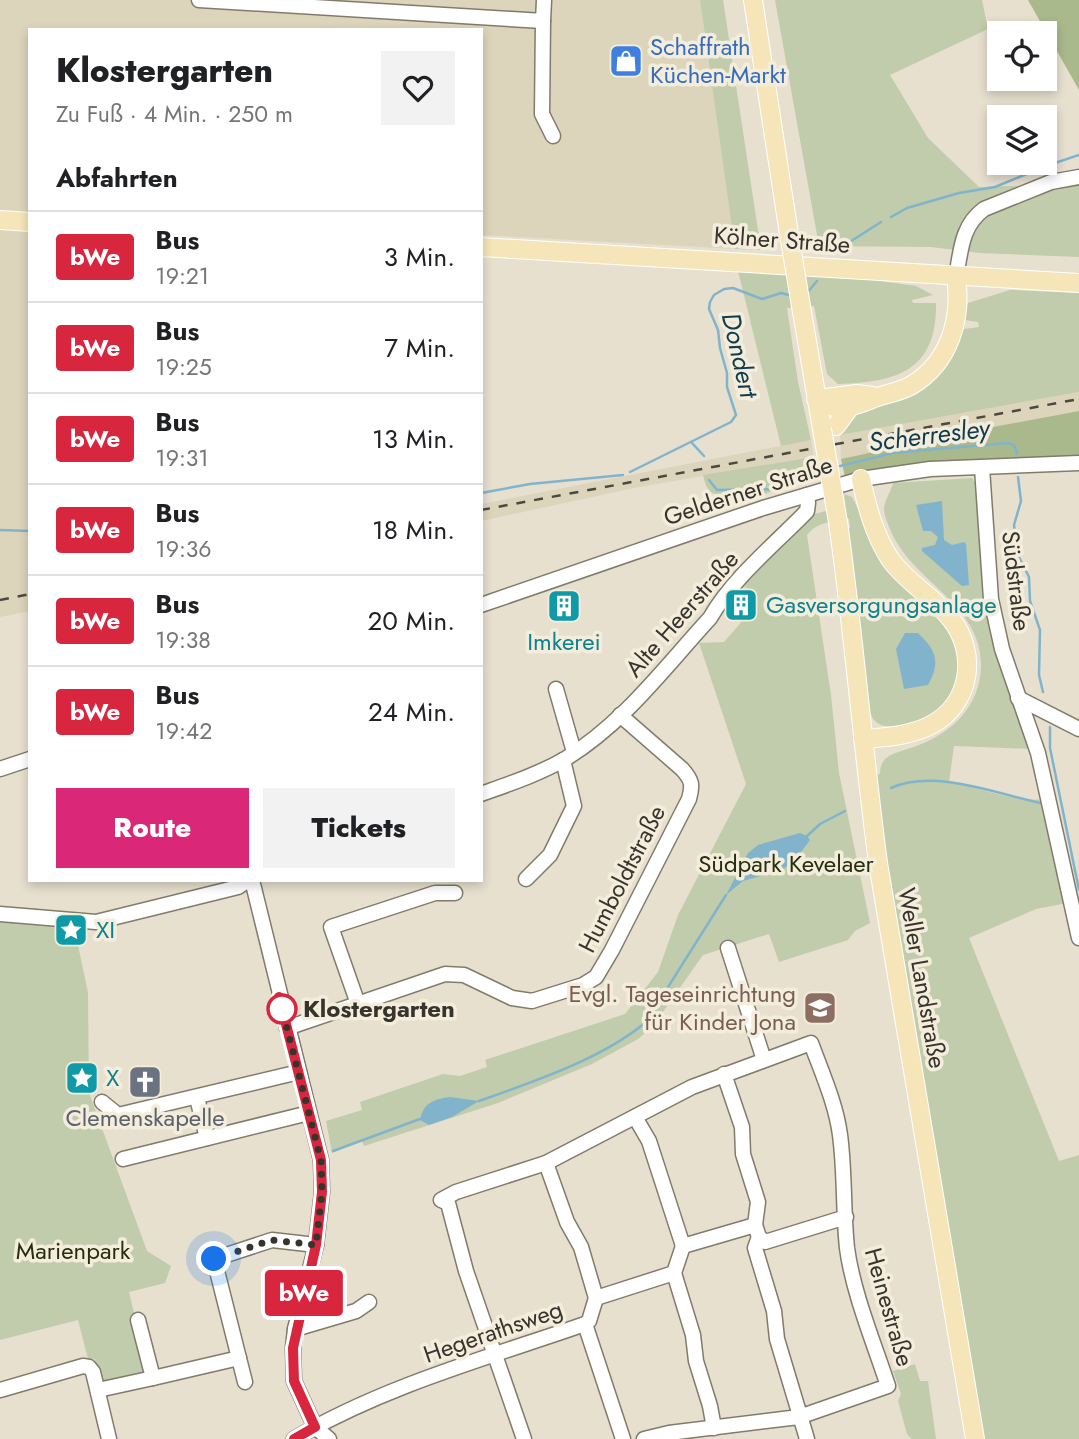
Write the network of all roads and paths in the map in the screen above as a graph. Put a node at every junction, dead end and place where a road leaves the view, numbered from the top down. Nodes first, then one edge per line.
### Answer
1 (199, 0) edge
2 (544, 0) edge
3 (753, 0) edge
4 (347, 4) edge
5 (543, 21) junction
6 (553, 136) dead end
7 (1079, 177) edge
8 (0, 220) edge
9 (28, 222) edge
10 (483, 247) edge
11 (956, 277) junction
12 (1079, 283) edge
13 (880, 396) junction
14 (816, 399) junction
15 (850, 407) junction
16 (829, 428) junction
17 (1079, 463) edge
18 (982, 468) junction
19 (861, 478) junction
20 (807, 495) junction
21 (483, 604) edge
22 (556, 689) dead end
23 (1018, 698) junction
24 (621, 715) junction
25 (1079, 729) edge
26 (863, 739) junction
27 (569, 756) junction
28 (28, 760) edge
29 (0, 769) edge
30 (483, 793) edge
31 (526, 879) dead end
32 (246, 882) edge
33 (250, 882) edge
34 (455, 893) dead end
35 (0, 914) edge
36 (1079, 938) edge
37 (728, 947) dead end
38 (358, 1004) junction
39 (288, 1028) junction
40 (764, 1060) junction
41 (299, 1072) junction
42 (724, 1074) junction
43 (197, 1098) junction
44 (102, 1102) dead end
45 (309, 1113) junction
46 (635, 1117) junction
47 (207, 1138) junction
48 (124, 1159) dead end
49 (546, 1163) junction
50 (846, 1217) junction
51 (757, 1231) junction
52 (316, 1245) junction
53 (683, 1246) junction
54 (674, 1273) junction
55 (596, 1298) junction
56 (369, 1302) dead end
57 (138, 1320) dead end
58 (585, 1324) junction
59 (295, 1329) junction
60 (496, 1355) junction
61 (239, 1358) junction
62 (153, 1378) junction
63 (245, 1382) dead end
64 (0, 1390) edge
65 (98, 1390) junction
66 (799, 1417) junction
67 (315, 1427) junction
68 (714, 1428) junction
69 (109, 1439) edge
70 (294, 1439) edge
71 (329, 1439) edge
72 (524, 1439) edge
73 (623, 1439) edge
74 (644, 1439) edge
75 (807, 1439) edge
76 (975, 1439) edge

1 - 4 street
2 - 5 street
3 - 14 main road, bridge
4 - 5 street
5 - 6 street
7 - 11 street
8 - 9 main road
10 - 11 main road, Kölner Straße
11 - 12 main road, Kölner Straße
11 - 13 main road
13 - 14 main road
13 - 15 main road
14 - 15 main road
14 - 16 main road
15 - 16 main road
16 - 26 main road, Weller Landstraße, bridge
17 - 18 street, Gelderner Straße
18 - 19 street, Gelderner Straße
18 - 23 street, Südstraße
19 - 20 street, Gelderner Straße
19 - 26 main road
20 - 21 street, Gelderner Straße
20 - 24 street, Alte Heerstraße
22 - 27 street
23 - 25 street
23 - 36 street, Südstraße
24 - 27 street, Alte Heerstraße
24 - 38 street, Humboldtstraße
26 - 76 main road, Weller Landstraße
27 - 30 street, Alte Heerstraße
27 - 31 street
28 - 29 street
32 - 35 street
33 - 39 street
34 - 38 street
37 - 40 street
38 - 39 street, Humboldtstraße
39 - 41 street
40 - 42 street, Heinestraße
40 - 50 street, Heinestraße
41 - 43 street
41 - 45 street
42 - 46 street, Heinestraße
42 - 51 street
43 - 44 street
43 - 47 street
45 - 47 street
45 - 52 street
46 - 49 street, Heinestraße
46 - 53 street
47 - 48 street
49 - 55 street
49 - 60 street, Heinestraße
50 - 51 street
50 - 66 street, Heinestraße
51 - 53 street
51 - 66 street
52 - 59 street
52 - 61 street
53 - 54 street
54 - 55 street, Hegerathsweg
54 - 68 street
55 - 58 street, Hegerathsweg
56 - 59 street
57 - 62 street
58 - 60 street, Hegerathsweg
58 - 73 street
59 - 67 street
60 - 67 street, Hegerathsweg
60 - 72 street, Heinestraße
61 - 62 street
61 - 63 street
62 - 65 street
64 - 65 street
65 - 69 street
66 - 68 street, Heinestraße
66 - 75 street
67 - 70 street, Hegerathsweg
67 - 71 street
68 - 74 street, Heinestraße

